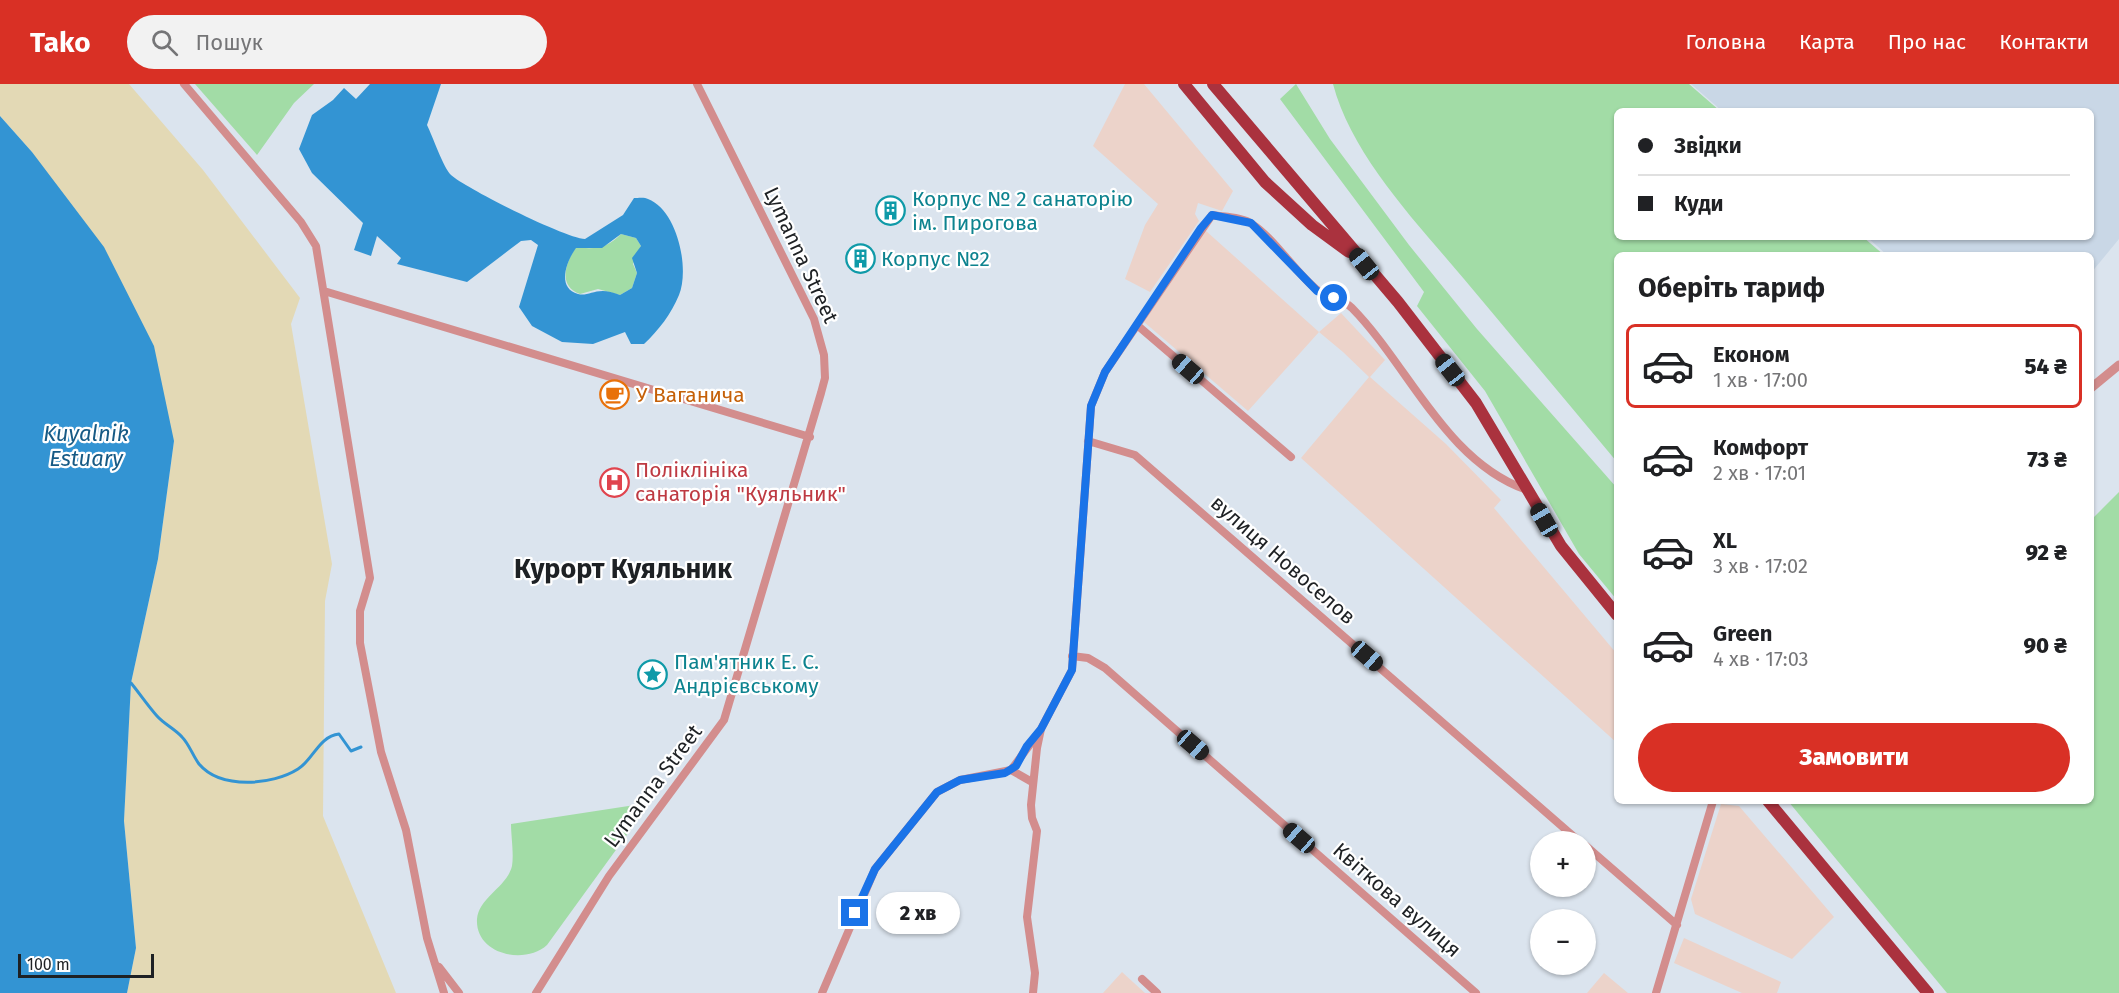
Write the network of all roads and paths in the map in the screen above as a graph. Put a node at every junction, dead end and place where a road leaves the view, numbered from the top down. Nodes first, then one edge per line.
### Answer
1 (184, 84) edge
2 (697, 84) edge
3 (1184, 84) edge
4 (1213, 84) edge
5 (1364, 264) junction
6 (324, 291) junction
7 (1137, 325) junction
8 (2119, 365) edge
9 (2094, 386) edge
10 (810, 437) junction
11 (1088, 441) junction
12 (1291, 457) dead end
13 (1527, 490) junction
14 (1614, 611) edge
15 (1072, 656) junction
16 (1063, 663) dead end
17 (1072, 670) junction
18 (1041, 729) junction
19 (1011, 770) junction
20 (1032, 782) junction
21 (1712, 804) edge
22 (1770, 804) edge
23 (1567, 831) edge
24 (1596, 855) edge
25 (1677, 925) junction
26 (436, 963) junction
27 (1142, 979) dead end
28 (444, 993) edge
29 (459, 993) edge
30 (536, 993) edge
31 (822, 993) edge
32 (1033, 993) edge
33 (1157, 993) edge
34 (1476, 993) edge
35 (1656, 993) edge
36 (1928, 993) edge

1 - 6 street
2 - 10 street, Lymanna Street
3 - 5 highway
4 - 5 highway
5 - 13 highway
6 - 10 street
6 - 26 street
7 - 11 street
7 - 12 street
7 - 13 street
8 - 9 street
10 - 30 street, Lymanna Street
11 - 15 street
11 - 23 street, вулиця Новоселов
13 - 14 highway
15 - 17 street
15 - 34 street, Квіткова вулиця
16 - 17 street
17 - 18 street
18 - 19 street
18 - 20 street
19 - 20 street
19 - 31 street
20 - 32 street
21 - 25 street
22 - 36 highway
24 - 25 street
25 - 35 street
26 - 28 street
26 - 29 street
27 - 33 street

